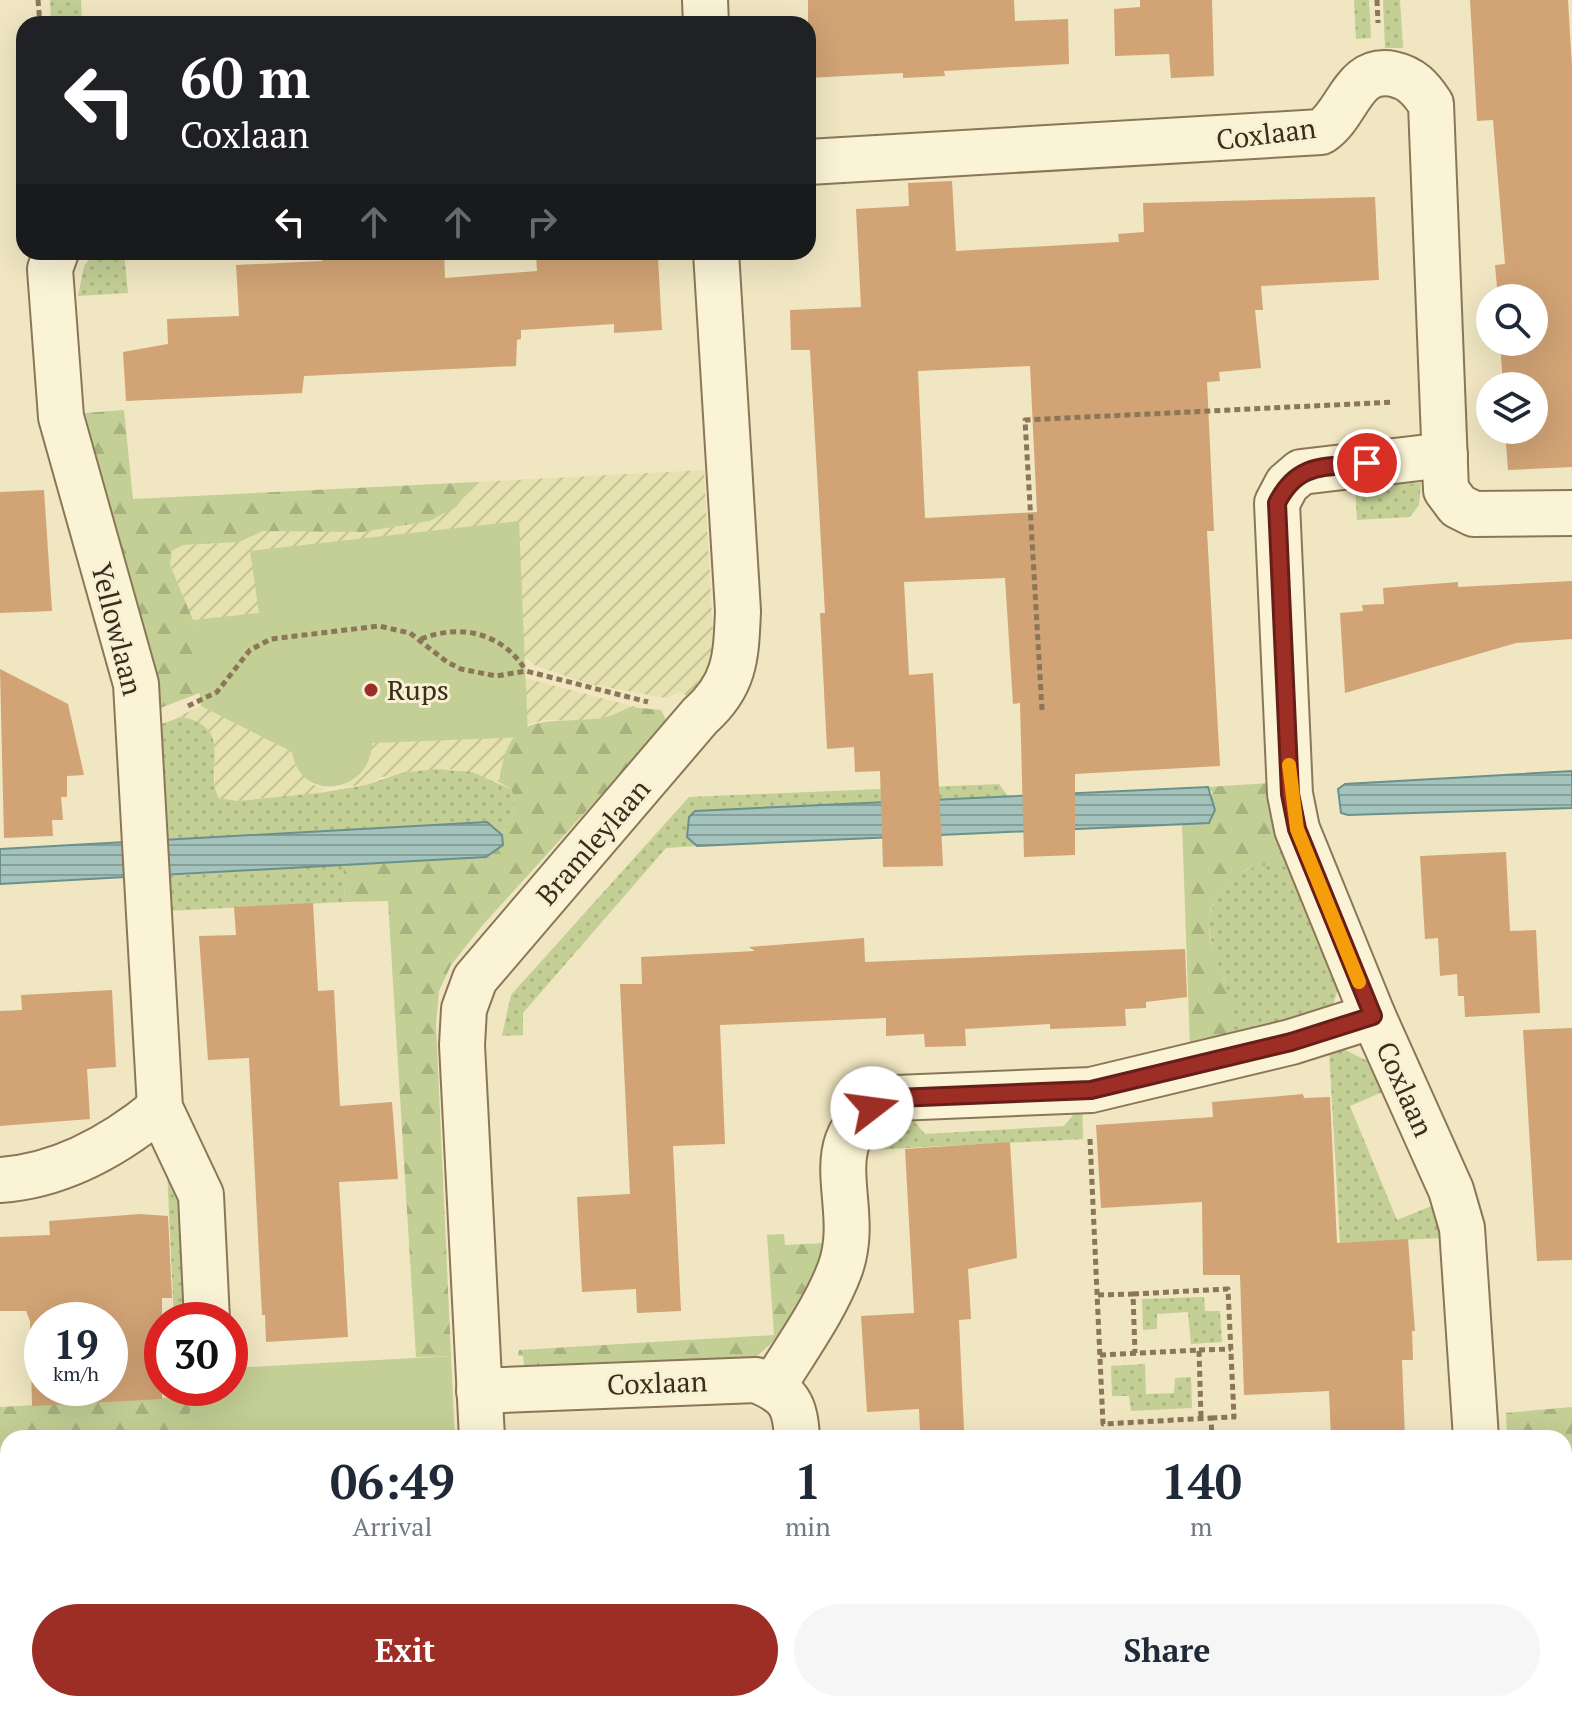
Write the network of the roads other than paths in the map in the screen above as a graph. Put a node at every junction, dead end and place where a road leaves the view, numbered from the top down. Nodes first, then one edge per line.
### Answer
1 (816, 162) edge
2 (53, 260) edge
3 (716, 260) edge
4 (1445, 455) junction
5 (1572, 513) edge
6 (1373, 1016) junction
7 (160, 1108) junction
8 (0, 1180) edge
9 (206, 1302) edge
10 (773, 1387) junction
11 (479, 1391) junction
12 (481, 1430) edge
13 (797, 1430) edge
14 (1475, 1430) edge

1 - 4 street, Coxlaan
2 - 7 street, Yellowlaan
3 - 11 street, Bramleylaan
4 - 5 street, Coxlaan
4 - 6 street, Coxlaan
6 - 10 street
6 - 14 street, Coxlaan
7 - 8 street
7 - 9 street, Yellowlaan
10 - 11 street, Coxlaan
10 - 13 street
11 - 12 street, Bramleylaan

